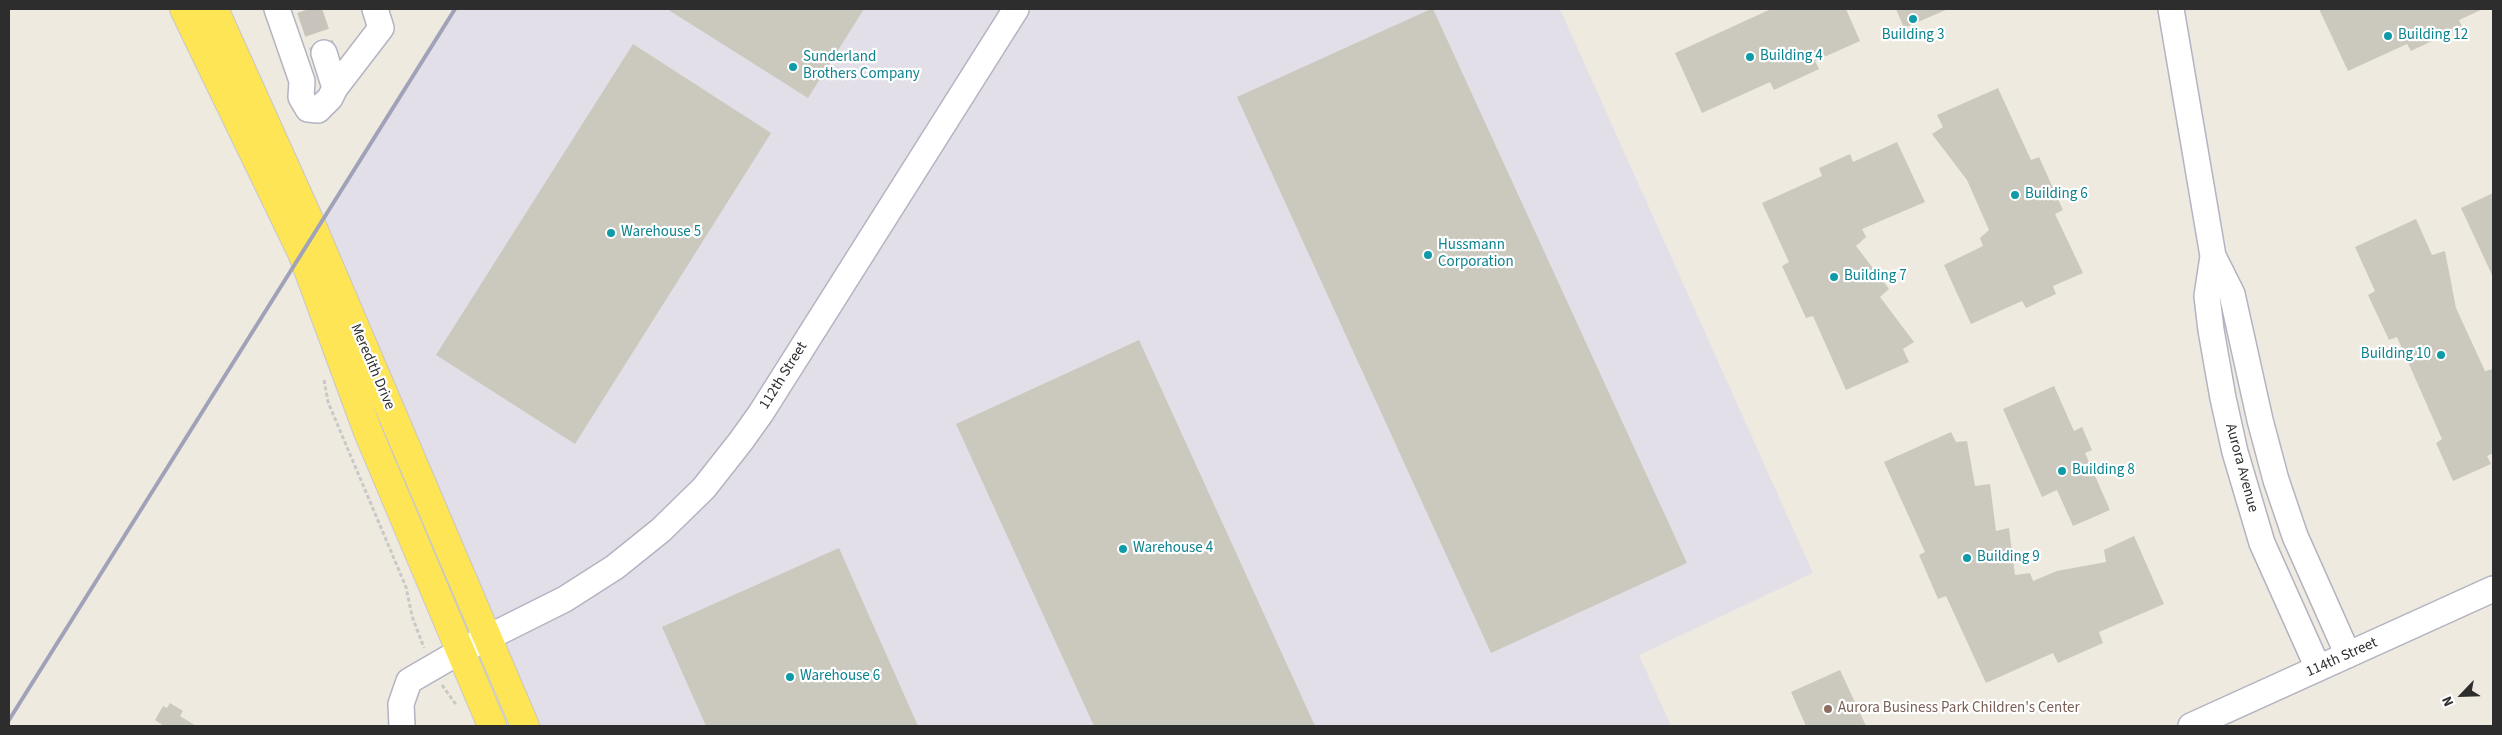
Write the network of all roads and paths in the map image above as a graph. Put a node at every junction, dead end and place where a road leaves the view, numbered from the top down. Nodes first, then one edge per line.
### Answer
1 (184, 9) edge
2 (214, 9) edge
3 (277, 9) edge
4 (1016, 9) edge
5 (2171, 9) edge
6 (378, 18) edge
7 (324, 53) tunnel mouth
8 (335, 88) junction
9 (2213, 256) junction
10 (323, 374) dead end
11 (2493, 589) edge
12 (487, 639) junction
13 (459, 652) junction
14 (2348, 655) junction
15 (433, 667) junction
16 (2318, 668) junction
17 (460, 712) dead end
18 (402, 726) edge
19 (492, 726) edge
20 (525, 726) edge
21 (2191, 726) edge

1 - 13 main road, Meredith Drive
2 - 12 main road, Meredith Drive
3 - 8 street
4 - 12 street, 112th Street
5 - 9 street, Aurora Avenue
6 - 8 street
7 - 8 street
9 - 14 street, Aurora Avenue
9 - 16 street, Aurora Avenue
10 - 15 path
11 - 14 street, 114th Street
12 - 13 street, 112th Street
12 - 20 main road, Meredith Drive
13 - 15 street, 112th Street
13 - 19 main road, Meredith Drive
14 - 16 street, 114th Street
15 - 17 path
15 - 18 street, 112th Street
16 - 21 street, 114th Street

